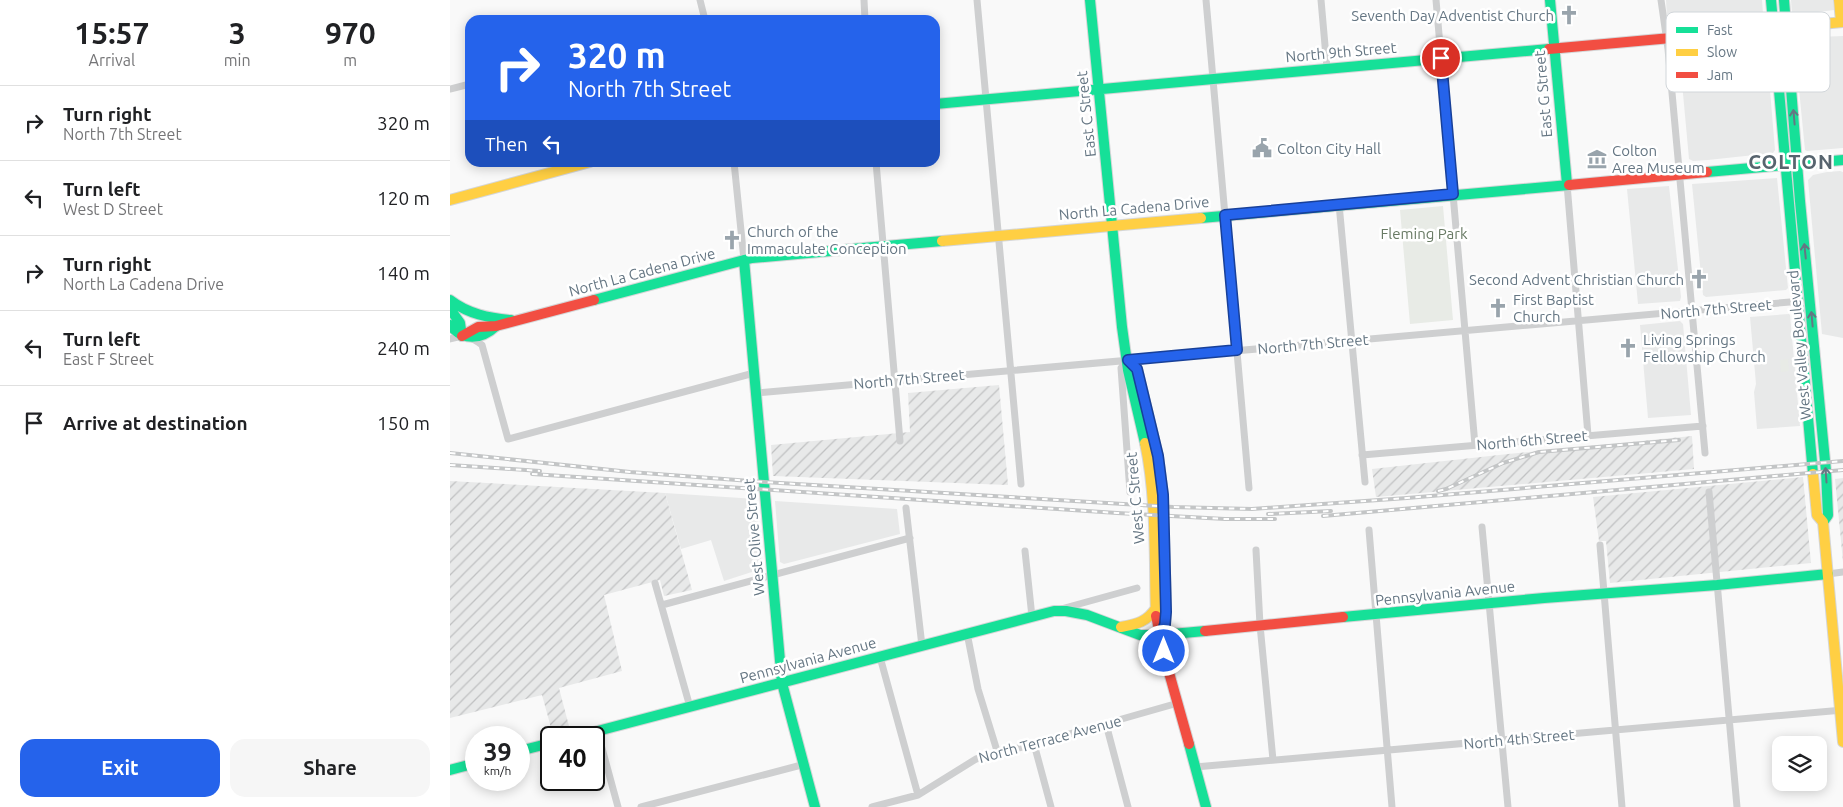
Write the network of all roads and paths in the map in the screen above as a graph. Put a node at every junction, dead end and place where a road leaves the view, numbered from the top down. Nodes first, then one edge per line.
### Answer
1 (700, 0) edge
2 (864, 0) edge
3 (977, 0) edge
4 (1090, 0) edge
5 (1206, 0) edge
6 (1321, 0) edge
7 (1436, 0) edge
8 (1550, 0) edge
9 (1661, 0) edge
10 (1839, 0) edge
11 (704, 15) edge
12 (865, 15) edge
13 (1842, 22) edge
14 (1666, 38) joint
15 (1554, 48) junction
16 (1441, 58) junction
17 (1327, 68) junction
18 (1213, 79) junction
19 (465, 86) edge
20 (1099, 89) junction
21 (450, 90) edge
22 (1672, 92) edge
23 (1780, 92) edge
24 (1791, 92) edge
25 (985, 99) junction
26 (940, 104) edge
27 (1843, 160) edge
28 (1797, 164) junction
29 (1786, 165) junction
30 (572, 167) edge
31 (735, 167) edge
32 (876, 167) edge
33 (1680, 174) junction
34 (1567, 184) junction
35 (1453, 194) junction
36 (450, 200) edge
37 (1339, 204) junction
38 (1225, 215) junction
39 (1112, 225) junction
40 (998, 235) junction
41 (884, 245) junction
42 (744, 260) junction
43 (450, 300) edge
44 (1810, 300) junction
45 (1798, 301) junction
46 (450, 309) edge
47 (1692, 312) junction
48 (517, 321) junction
49 (1578, 321) junction
50 (450, 325) edge
51 (493, 329) junction
52 (1465, 330) junction
53 (462, 336) junction
54 (450, 339) edge
55 (1352, 340) junction
56 (482, 346) junction
57 (1237, 350) junction
58 (1128, 360) junction
59 (1010, 370) junction
60 (754, 373) junction
61 (896, 380) junction
62 (1805, 387) junction
63 (756, 393) junction
64 (1821, 419) junction
65 (1703, 426) junction
66 (1588, 435) junction
67 (900, 441) dead end
68 (1475, 445) junction
69 (1705, 453) dead end
70 (1362, 455) junction
71 (1365, 482) dead end
72 (1020, 484) dead end
73 (1248, 488) dead end
74 (1130, 492) dead end
75 (1709, 492) dead end
76 (906, 508) dead end
77 (1823, 522) junction
78 (1482, 527) dead end
79 (1369, 530) dead end
80 (910, 538) junction
81 (1600, 545) dead end
82 (1256, 550) dead end
83 (1025, 552) dead end
84 (1843, 572) edge
85 (1828, 574) junction
86 (772, 575) junction
87 (655, 583) dead end
88 (1717, 585) junction
89 (1138, 588) dead end
90 (1604, 593) junction
91 (1489, 604) junction
92 (662, 605) junction
93 (1156, 608) junction
94 (1054, 611) junction
95 (1376, 615) junction
96 (1032, 617) junction
97 (1260, 625) junction
98 (1120, 627) junction
99 (967, 633) junction
100 (1161, 635) junction
101 (922, 646) junction
102 (880, 657) junction
103 (782, 683) junction
104 (1178, 703) junction
105 (690, 706) junction
106 (1841, 710) edge
107 (1729, 721) junction
108 (1106, 724) junction
109 (605, 728) edge
110 (1616, 731) junction
111 (1502, 740) junction
112 (1843, 742) edge
113 (1034, 744) junction
114 (1388, 750) junction
115 (998, 754) junction
116 (605, 759) edge
117 (1273, 760) junction
118 (805, 764) junction
119 (465, 766) edge
120 (1195, 767) junction
121 (450, 770) edge
122 (918, 795) junction
123 (618, 807) edge
124 (642, 807) edge
125 (816, 807) edge
126 (872, 807) edge
127 (1051, 807) edge
128 (1128, 807) edge
129 (1206, 807) edge
130 (1392, 807) edge
131 (1508, 807) edge
132 (1622, 807) edge
133 (1737, 807) edge

1 - 11 street
2 - 12 street
3 - 25 street
4 - 20 main road, East C Street
5 - 18 street
6 - 17 street
7 - 16 street
8 - 15 main road, East G Street
9 - 14 street
10 - 13 main road
14 - 15 main road, North 9th Street
15 - 16 main road, North 9th Street
15 - 34 main road, East G Street
16 - 17 main road, North 9th Street
16 - 35 street
17 - 18 main road, North 9th Street
18 - 20 main road, North 9th Street
18 - 38 street
19 - 21 street
20 - 25 main road, North 9th Street
20 - 39 main road, East C Street
22 - 33 street
23 - 29 main road, West Valley Boulevard
28 -> 24 main road, West Valley Boulevard
25 - 26 main road, North 9th Street
25 - 40 street
27 - 28 main road, North La Cadena Drive
28 - 29 main road, North La Cadena Drive
44 -> 28 main road, West Valley Boulevard
29 - 33 main road, North La Cadena Drive
29 - 45 main road, West Valley Boulevard
30 - 36 main road
31 - 42 street
32 - 41 street
33 - 34 main road, North La Cadena Drive
33 - 47 street
34 - 35 main road, North La Cadena Drive
34 - 49 street
35 - 37 main road, North La Cadena Drive
35 - 52 street
37 - 38 main road, North La Cadena Drive
37 - 55 street
38 - 39 main road, North La Cadena Drive
38 - 57 street
39 - 40 main road, North La Cadena Drive
39 - 58 main road, West C Street
40 - 41 main road, North La Cadena Drive
40 - 59 street
41 - 42 main road, North La Cadena Drive
41 - 61 street
42 - 48 main road, North La Cadena Drive
42 - 60 main road, West Olive Street
43 - 48 main road
44 - 45 street, North 7th Street
64 -> 44 main road, West Valley Boulevard
45 - 47 street, North 7th Street
45 - 62 main road, West Valley Boulevard
46 - 53 main road
47 - 49 street, North 7th Street
47 - 65 street
48 - 51 main road, North La Cadena Drive
49 - 52 street, North 7th Street
49 - 66 street
50 - 53 main road
51 - 53 main road, North La Cadena Drive
51 - 56 street
52 - 55 street, North 7th Street
52 - 68 street
53 - 54 street
53 - 56 street
55 - 57 street, North 7th Street
55 - 70 street
56 - 60 street
57 - 58 street, North 7th Street
57 - 73 street
58 - 59 street, North 7th Street
58 - 74 street
58 - 93 main road, West C Street
58 - 100 main road, West C Street
59 - 61 street, North 7th Street
59 - 72 street
60 - 63 main road, West Olive Street
61 - 63 street, North 7th Street
61 - 67 street
62 - 64 main road
62 - 77 main road, West Valley Boulevard
63 - 86 main road, West Olive Street
77 -> 64 main road, West Valley Boulevard
65 - 66 street, North 6th Street
65 - 69 street
66 - 68 street, North 6th Street
68 - 70 street, North 6th Street
70 - 71 street
75 - 88 street
76 - 80 street
77 - 85 main road, West Valley Boulevard
78 - 91 street
79 - 95 street
80 - 86 street
80 - 101 street
81 - 90 street
82 - 97 street
83 - 96 street
84 - 85 street, Pennsylvania Avenue
85 - 88 main road, Pennsylvania Avenue
85 - 106 main road, West Valley Boulevard
86 - 92 street
86 - 103 main road, West Olive Street
87 - 92 street
88 - 90 main road, Pennsylvania Avenue
88 - 107 street
89 - 94 street, Pennsylvania Avenue
90 - 91 main road, Pennsylvania Avenue
90 - 110 street
91 - 95 main road, Pennsylvania Avenue
91 - 111 street
92 - 105 street
93 - 98 main road
93 - 100 main road, West C Street
94 - 96 main road, Pennsylvania Avenue
94 - 98 main road, Pennsylvania Avenue
95 - 97 main road, Pennsylvania Avenue
95 - 114 street
96 - 99 main road, Pennsylvania Avenue
97 - 100 main road, Pennsylvania Avenue
97 - 117 street
98 - 100 main road, Pennsylvania Avenue
99 - 101 main road, Pennsylvania Avenue
99 - 115 street
100 - 104 main road, West C Street
101 - 102 main road, Pennsylvania Avenue
102 - 103 main road, Pennsylvania Avenue
102 - 122 street
103 - 105 main road, Pennsylvania Avenue
103 - 118 main road, West Olive Street
104 - 108 street, North Terrace Avenue
104 - 120 main road, West C Street
105 - 109 main road, Pennsylvania Avenue
106 - 107 street, North 4th Street
106 - 112 main road, West Valley Boulevard
107 - 110 street, North 4th Street
107 - 133 street
108 - 113 street, North Terrace Avenue
108 - 128 street
110 - 111 street, North 4th Street
110 - 132 street
111 - 114 street, North 4th Street
111 - 131 street
113 - 115 street, North Terrace Avenue
113 - 127 street
114 - 117 street, North 4th Street
114 - 130 street
115 - 122 street, North Terrace Avenue
116 - 123 street
117 - 120 street, North 4th Street
118 - 124 street
118 - 125 main road, West Olive Street
119 - 121 main road
120 - 129 main road, West C Street
122 - 126 street, North Terrace Avenue

